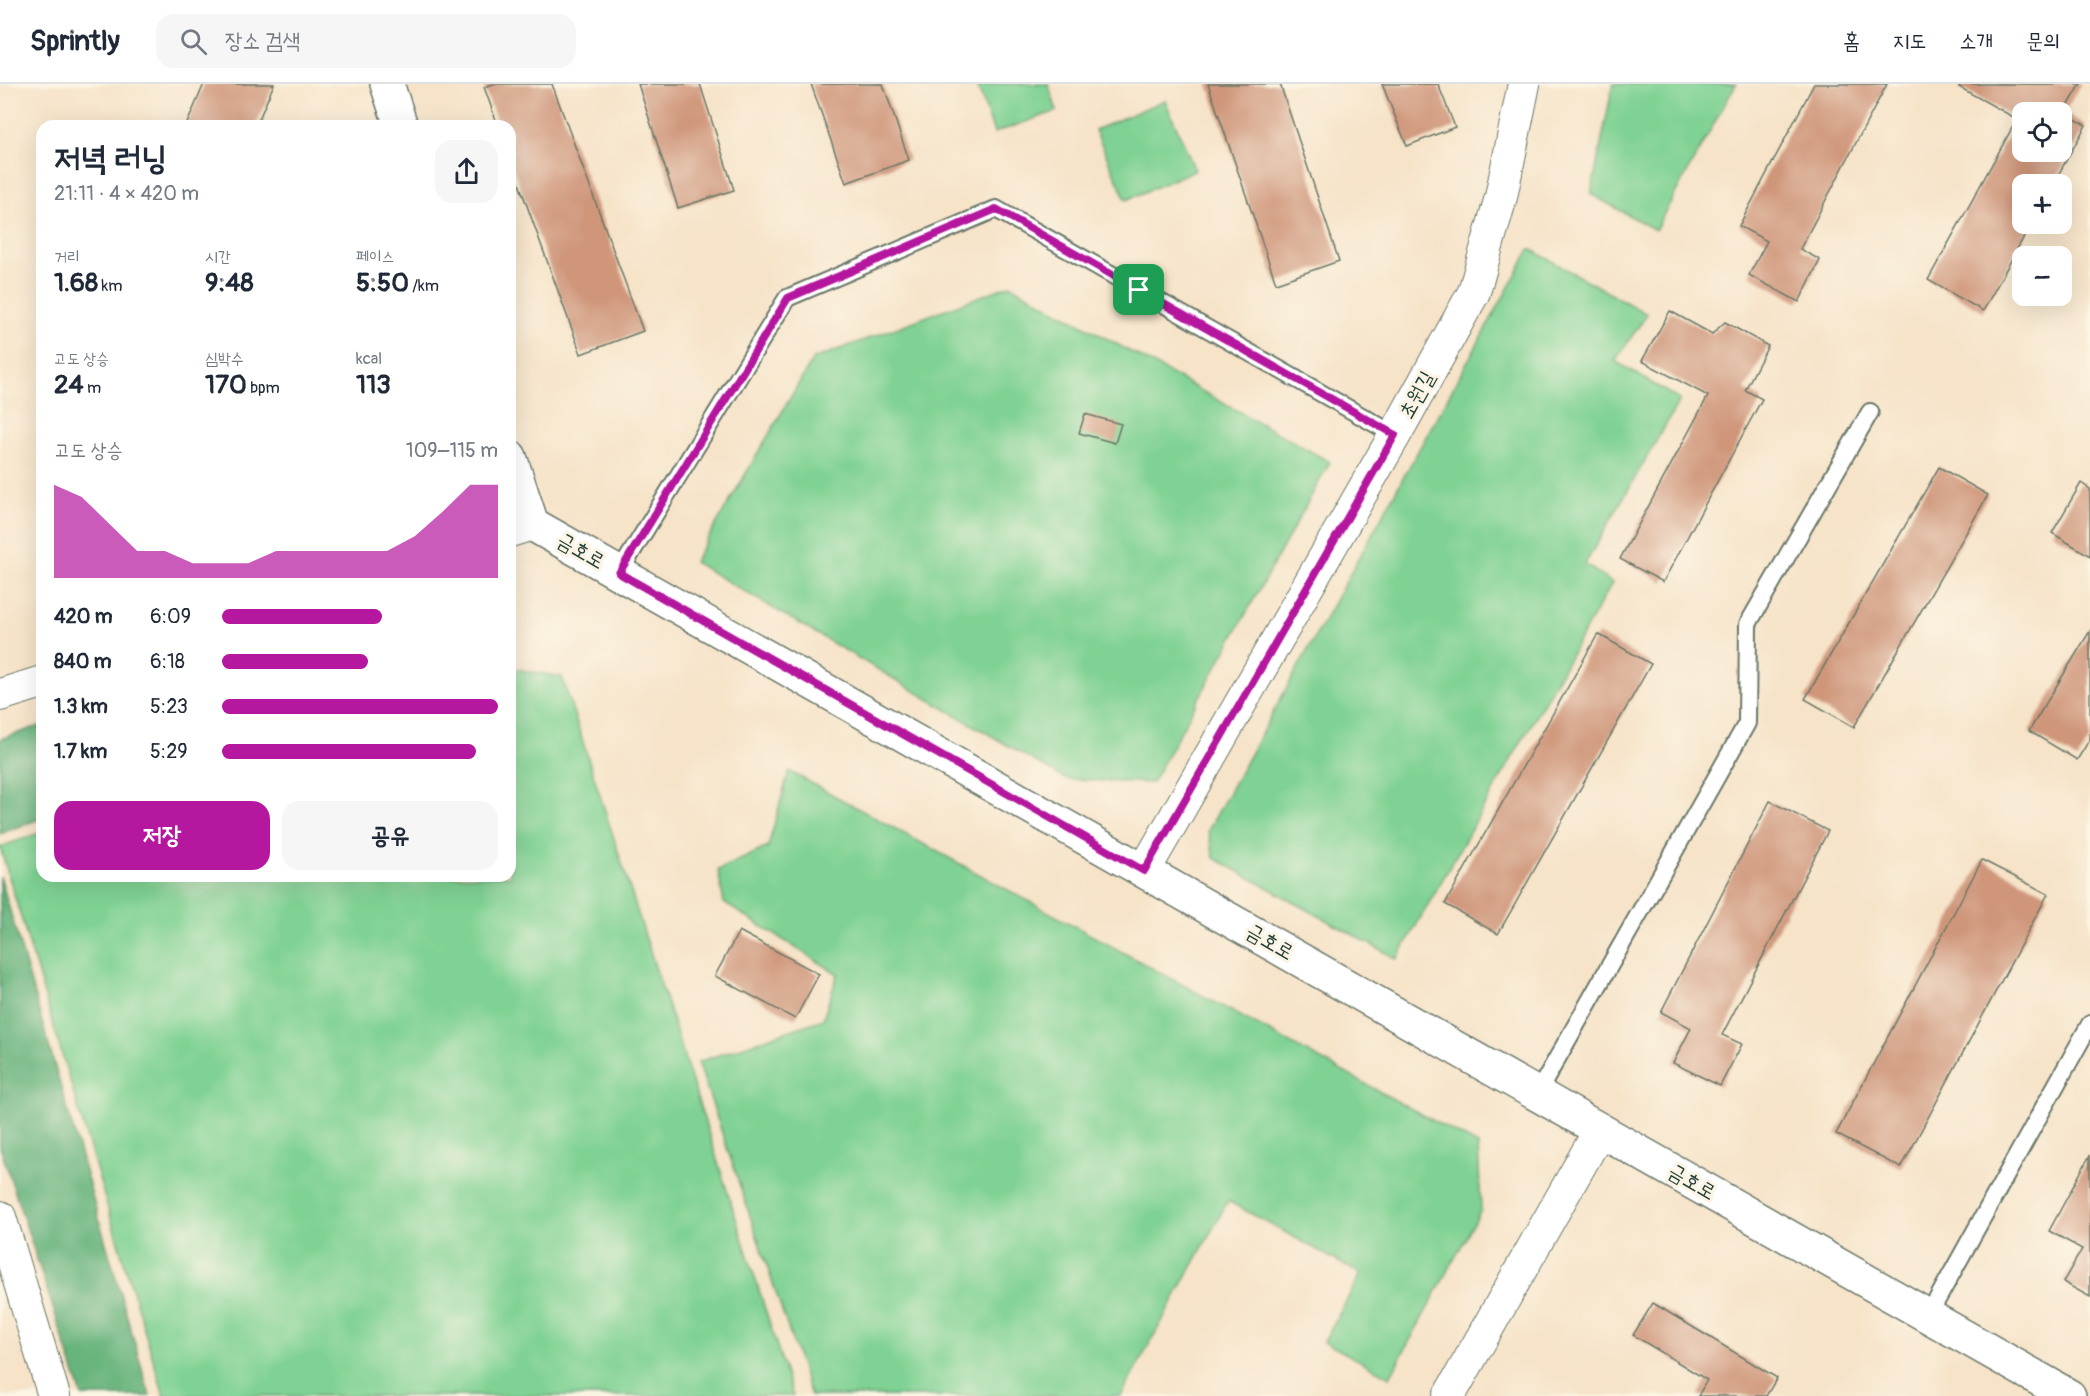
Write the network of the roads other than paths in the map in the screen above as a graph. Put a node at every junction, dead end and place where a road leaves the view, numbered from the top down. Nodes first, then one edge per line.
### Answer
1 (387, 84) edge
2 (1524, 84) edge
3 (399, 120) edge
4 (1870, 412) dead end
5 (1395, 435) junction
6 (516, 495) edge
7 (521, 527) edge
8 (619, 573) junction
9 (36, 684) edge
10 (0, 695) edge
11 (1144, 871) junction
12 (2090, 1024) edge
13 (1536, 1094) junction
14 (1600, 1130) junction
15 (0, 1217) edge
16 (1928, 1316) junction
17 (54, 1396) edge
18 (1449, 1396) edge
19 (2068, 1396) edge

1 - 3 street
2 - 5 street, 초원길
4 - 13 lane
5 - 8 lane
5 - 11 street, 초원길
6 - 7 street, 금호로
7 - 8 street, 금호로
8 - 11 street, 금호로
9 - 10 street
11 - 13 street, 금호로
12 - 16 lane
13 - 14 street, 금호로
14 - 16 street, 금호로
14 - 18 street
15 - 17 street
16 - 19 street, 금호로

